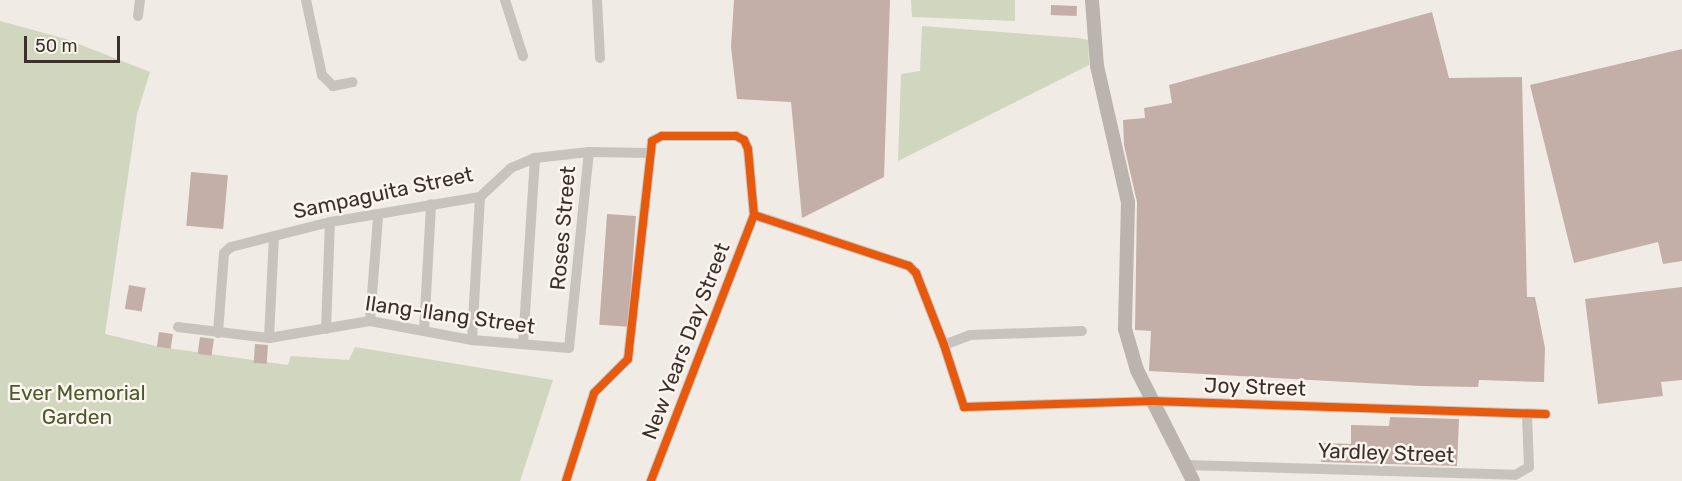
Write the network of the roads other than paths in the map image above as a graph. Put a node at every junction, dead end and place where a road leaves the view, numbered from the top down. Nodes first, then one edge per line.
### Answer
1 (140, 0) edge
2 (306, 0) edge
3 (505, 0) edge
4 (597, 0) edge
5 (1092, 0) edge
6 (138, 16) dead end
7 (523, 56) dead end
8 (600, 58) dead end
9 (353, 82) dead end
10 (589, 152) junction
11 (650, 153) junction
12 (535, 158) junction
13 (480, 197) junction
14 (431, 204) junction
15 (754, 215) junction
16 (378, 216) junction
17 (330, 222) junction
18 (274, 237) junction
19 (370, 321) junction
20 (178, 327) dead end
21 (326, 329) junction
22 (424, 332) junction
23 (1082, 332) dead end
24 (218, 333) junction
25 (269, 338) junction
26 (472, 340) junction
27 (573, 343) joint
28 (523, 344) junction
29 (944, 345) junction
30 (1151, 401) junction
31 (1527, 414) junction
32 (1546, 414) dead end
33 (1185, 465) junction
34 (1414, 477) edge
35 (1485, 478) edge
36 (566, 481) edge
37 (651, 481) edge
38 (1193, 481) edge

1 - 6 street
2 - 9 street
3 - 7 street
4 - 8 street
5 - 30 main road
10 - 11 street, Sampaguita Street
10 - 12 street, Sampaguita Street
10 - 27 street, Roses Street
11 - 15 street
11 - 36 street
12 - 13 street, Sampaguita Street
12 - 28 street
13 - 14 street, Sampaguita Street
13 - 26 street
14 - 16 street, Sampaguita Street
14 - 22 street
15 - 29 street
15 - 37 street, New Years Day Street
16 - 17 street, Sampaguita Street
16 - 19 street
17 - 18 street, Sampaguita Street
17 - 21 street
18 - 24 street, Sampaguita Street
18 - 25 street
19 - 21 street, Ilang-Ilang Street
19 - 22 street, Ilang-Ilang Street
20 - 24 street, Ilang-Ilang Street
21 - 25 street, Ilang-Ilang Street
22 - 26 street, Ilang-Ilang Street
23 - 29 street
24 - 25 street, Ilang-Ilang Street
26 - 28 street, Ilang-Ilang Street
27 - 28 street, Ilang-Ilang Street
29 - 30 street, Joy Street
30 - 31 street, Joy Street
30 - 33 main road
31 - 32 street, Joy Street
31 - 35 street, Yardley Street
33 - 34 street, Yardley Street
33 - 38 main road
34 - 35 street, Yardley Street

